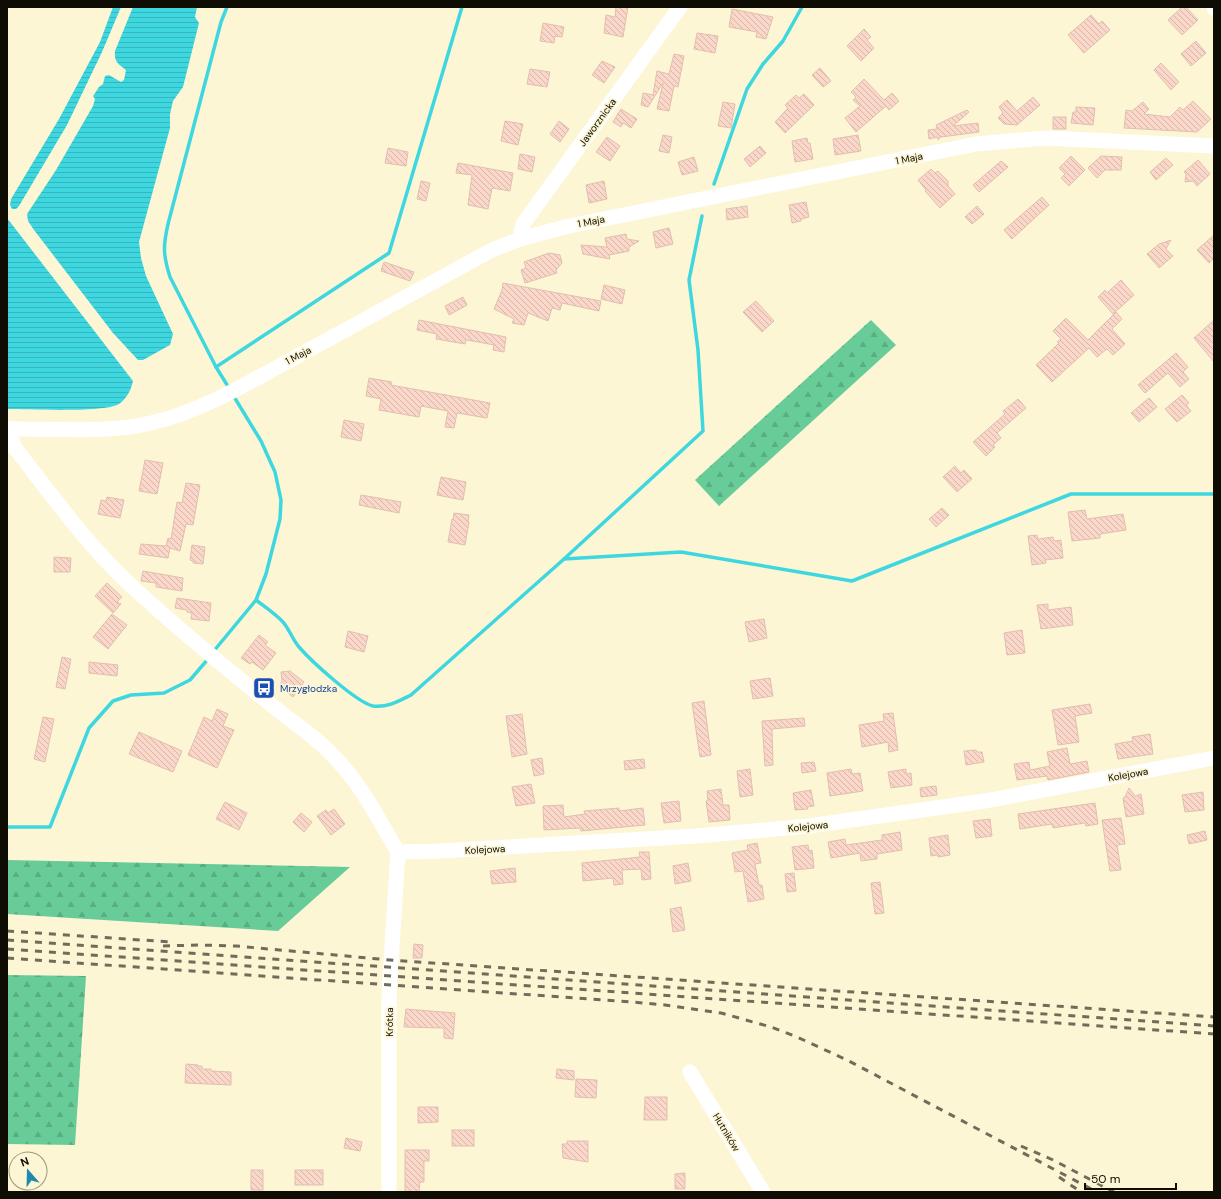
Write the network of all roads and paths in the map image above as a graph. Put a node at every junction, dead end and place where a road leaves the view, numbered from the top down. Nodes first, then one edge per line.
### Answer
1 (680, 7) edge
2 (1214, 146) edge
3 (520, 239) junction
4 (8, 429) edge
5 (1214, 758) edge
6 (398, 852) junction
7 (690, 1072) dead end
8 (389, 1192) edge
9 (763, 1192) edge

1 - 3 street, Jaworznicka
2 - 3 street, 1 Maja
3 - 4 street, 1 Maja
4 - 6 street
5 - 6 street, Kolejowa
6 - 8 street, Krótka
7 - 9 street, Hutników

